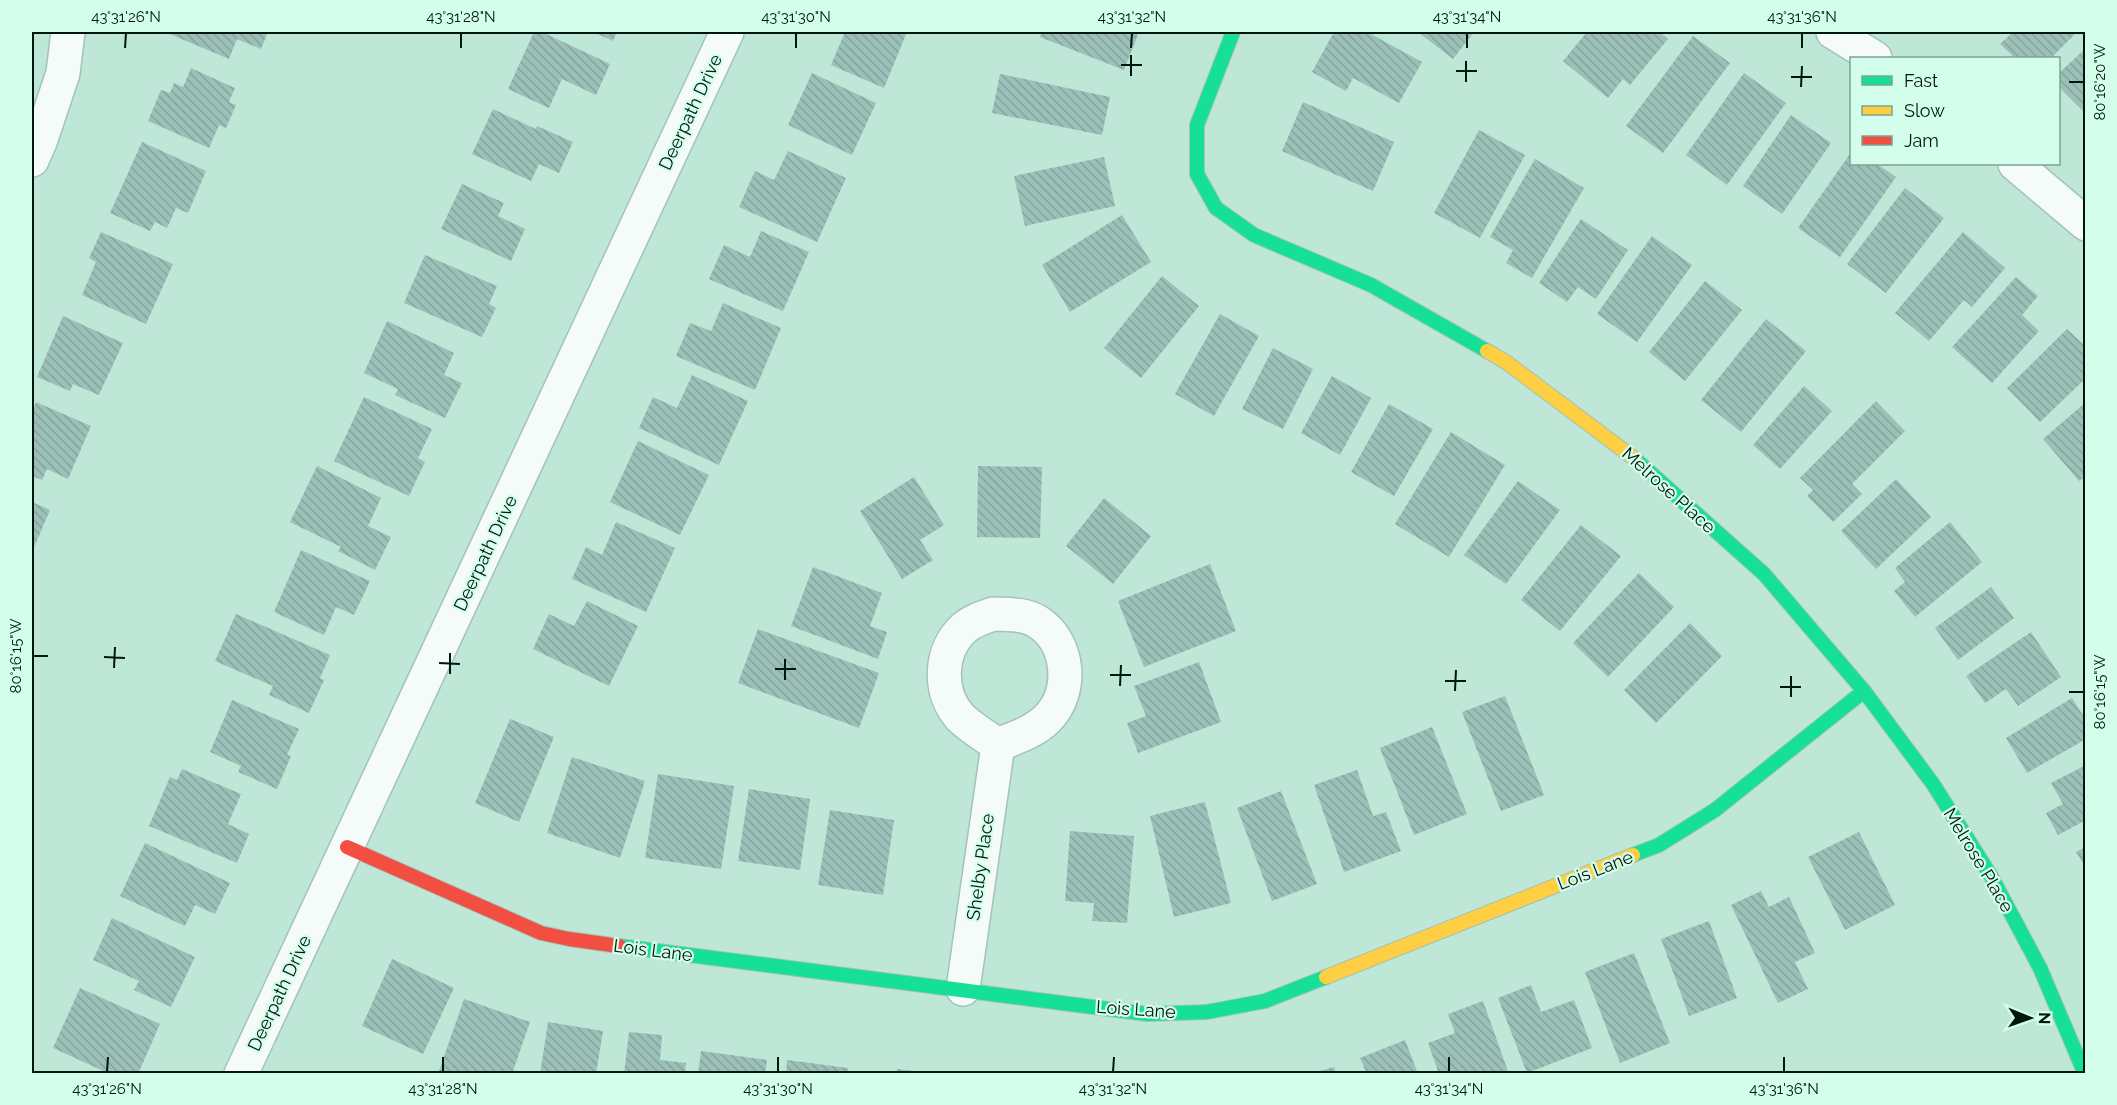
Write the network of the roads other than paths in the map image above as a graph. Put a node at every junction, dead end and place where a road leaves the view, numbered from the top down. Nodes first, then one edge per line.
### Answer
1 (68, 32) edge
2 (727, 32) edge
3 (1233, 32) edge
4 (1833, 32) edge
5 (1873, 57) edge
6 (32, 159) edge
7 (2016, 165) edge
8 (2085, 224) edge
9 (1864, 691) junction
10 (998, 745) dead end
11 (347, 847) junction
12 (963, 989) junction
13 (241, 1074) edge
14 (2085, 1074) edge

1 - 6 street
2 - 11 street, Deerpath Drive
3 - 9 street, Melrose Place
4 - 5 street
7 - 8 street
9 - 12 street, Lois Lane
9 - 14 street, Melrose Place
10 - 12 street, Shelby Place
11 - 12 street, Lois Lane
11 - 13 street, Deerpath Drive

